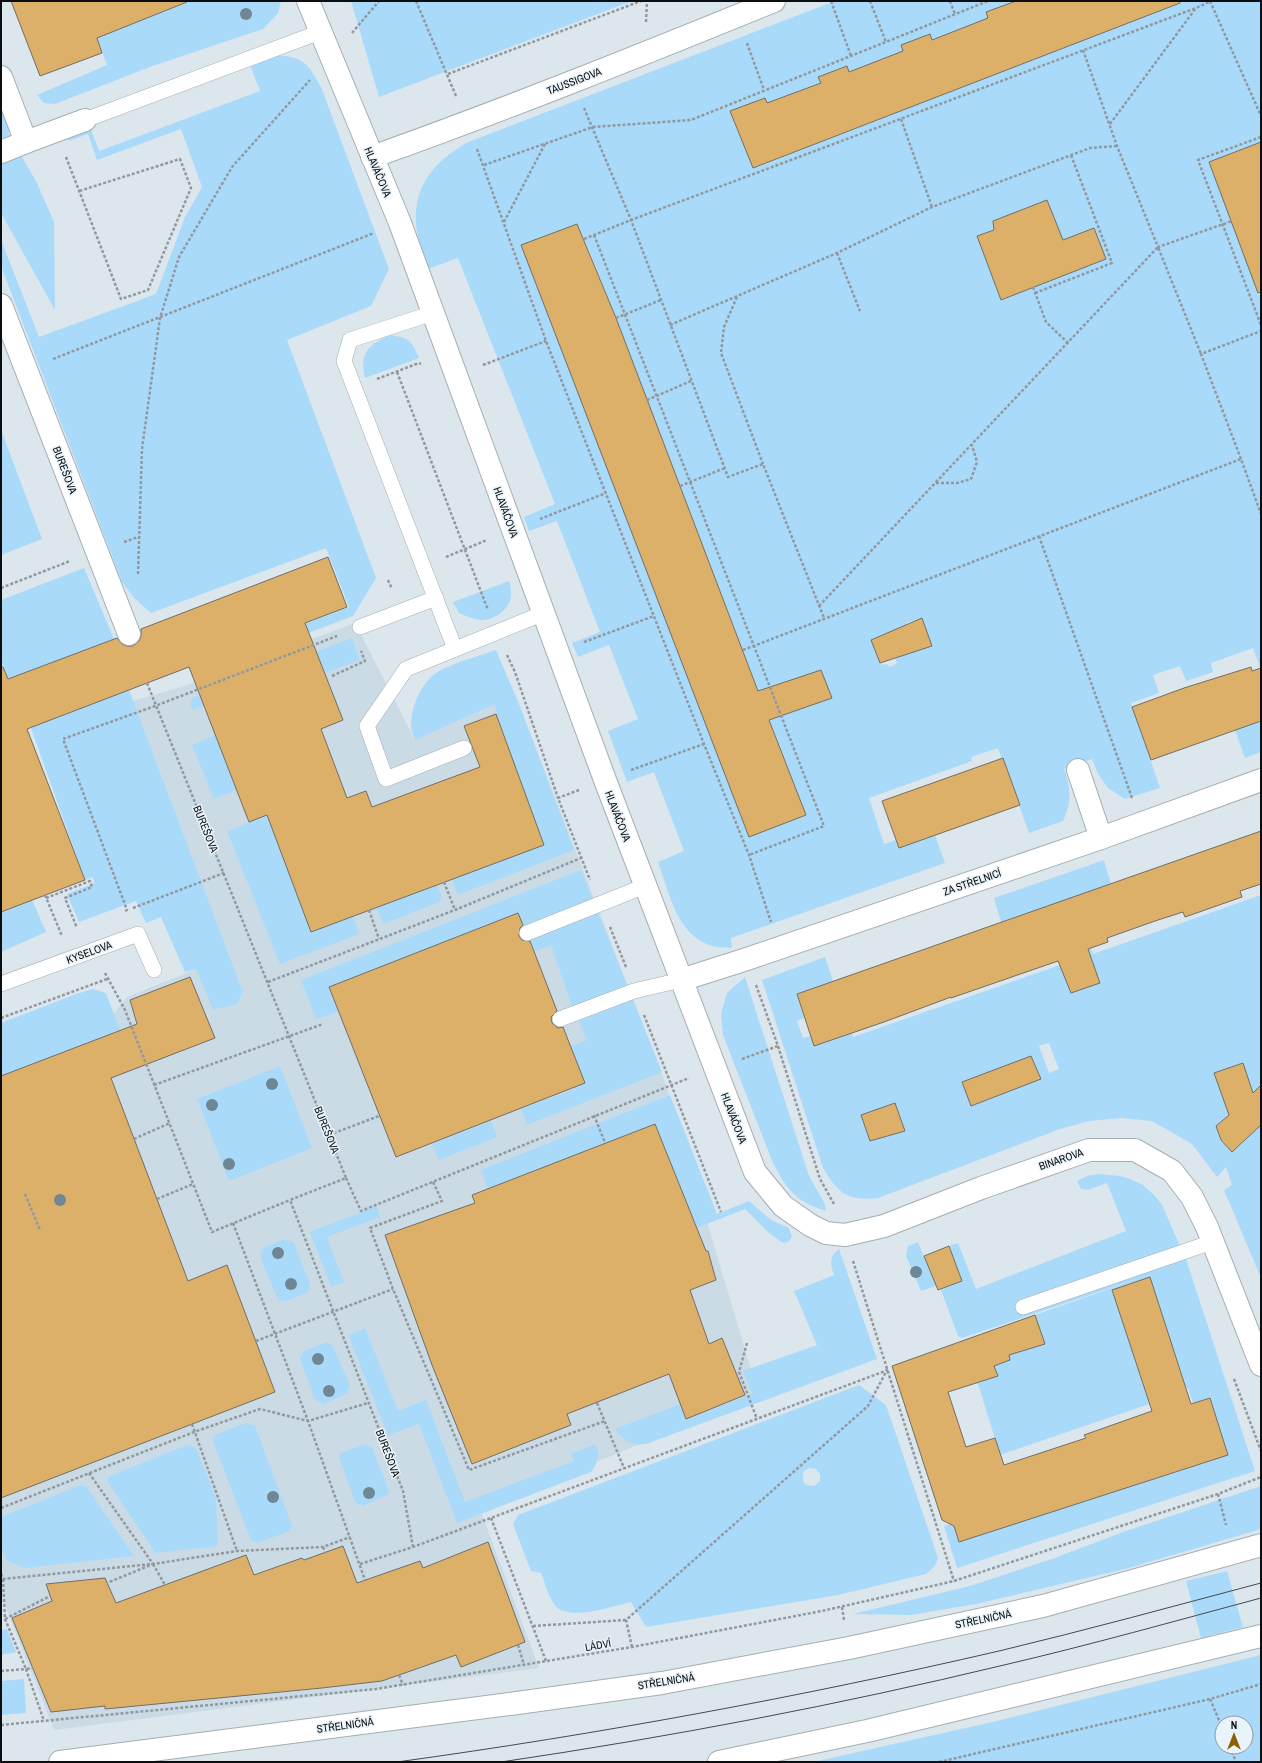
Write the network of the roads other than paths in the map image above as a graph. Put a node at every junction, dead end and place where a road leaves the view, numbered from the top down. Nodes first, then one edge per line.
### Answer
1 (308, 1) edge
2 (774, 1) edge
3 (320, 32) junction
4 (1, 77) edge
5 (85, 120) joint
6 (26, 142) junction
7 (1, 152) edge
8 (372, 157) junction
9 (1, 305) edge
10 (433, 313) junction
11 (436, 598) junction
12 (544, 613) junction
13 (356, 628) road end
14 (129, 634) dead end
15 (455, 649) junction
16 (464, 748) dead end
17 (1078, 770) dead end
18 (1261, 780) edge
19 (1101, 838) junction
20 (646, 886) junction
21 (527, 933) dead end
22 (154, 970) dead end
23 (681, 980) junction
24 (1, 984) edge
25 (560, 1019) dead end
26 (884, 1226) joint
27 (1212, 1242) junction
28 (1023, 1307) dead end
29 (1261, 1365) edge
30 (1261, 1545) edge
31 (1261, 1636) edge
32 (60, 1762) edge
33 (719, 1762) edge

1 - 3 street, HLAVÁČOVA
2 - 8 street, TAUSSIGOVA
3 - 5 lane
3 - 8 street, HLAVÁČOVA
4 - 6 street
5 - 6 street
6 - 7 street
8 - 10 street, HLAVÁČOVA
9 - 14 street, BUREŠOVA
10 - 11 lane
10 - 12 street, HLAVÁČOVA
11 - 13 lane
11 - 15 lane
12 - 15 lane
12 - 20 street, HLAVÁČOVA
15 - 16 lane
17 - 19 street
18 - 19 street, ZA STŘELNICÍ
19 - 23 street, ZA STŘELNICÍ
20 - 21 lane
20 - 23 street, HLAVÁČOVA
22 - 24 lane, KYSELOVA
23 - 25 lane
23 - 26 street, HLAVÁČOVA
26 - 27 street, BINAROVA
27 - 28 lane
27 - 29 street, BINAROVA
30 - 32 street, STŘELNIČNÁ
31 - 33 street

